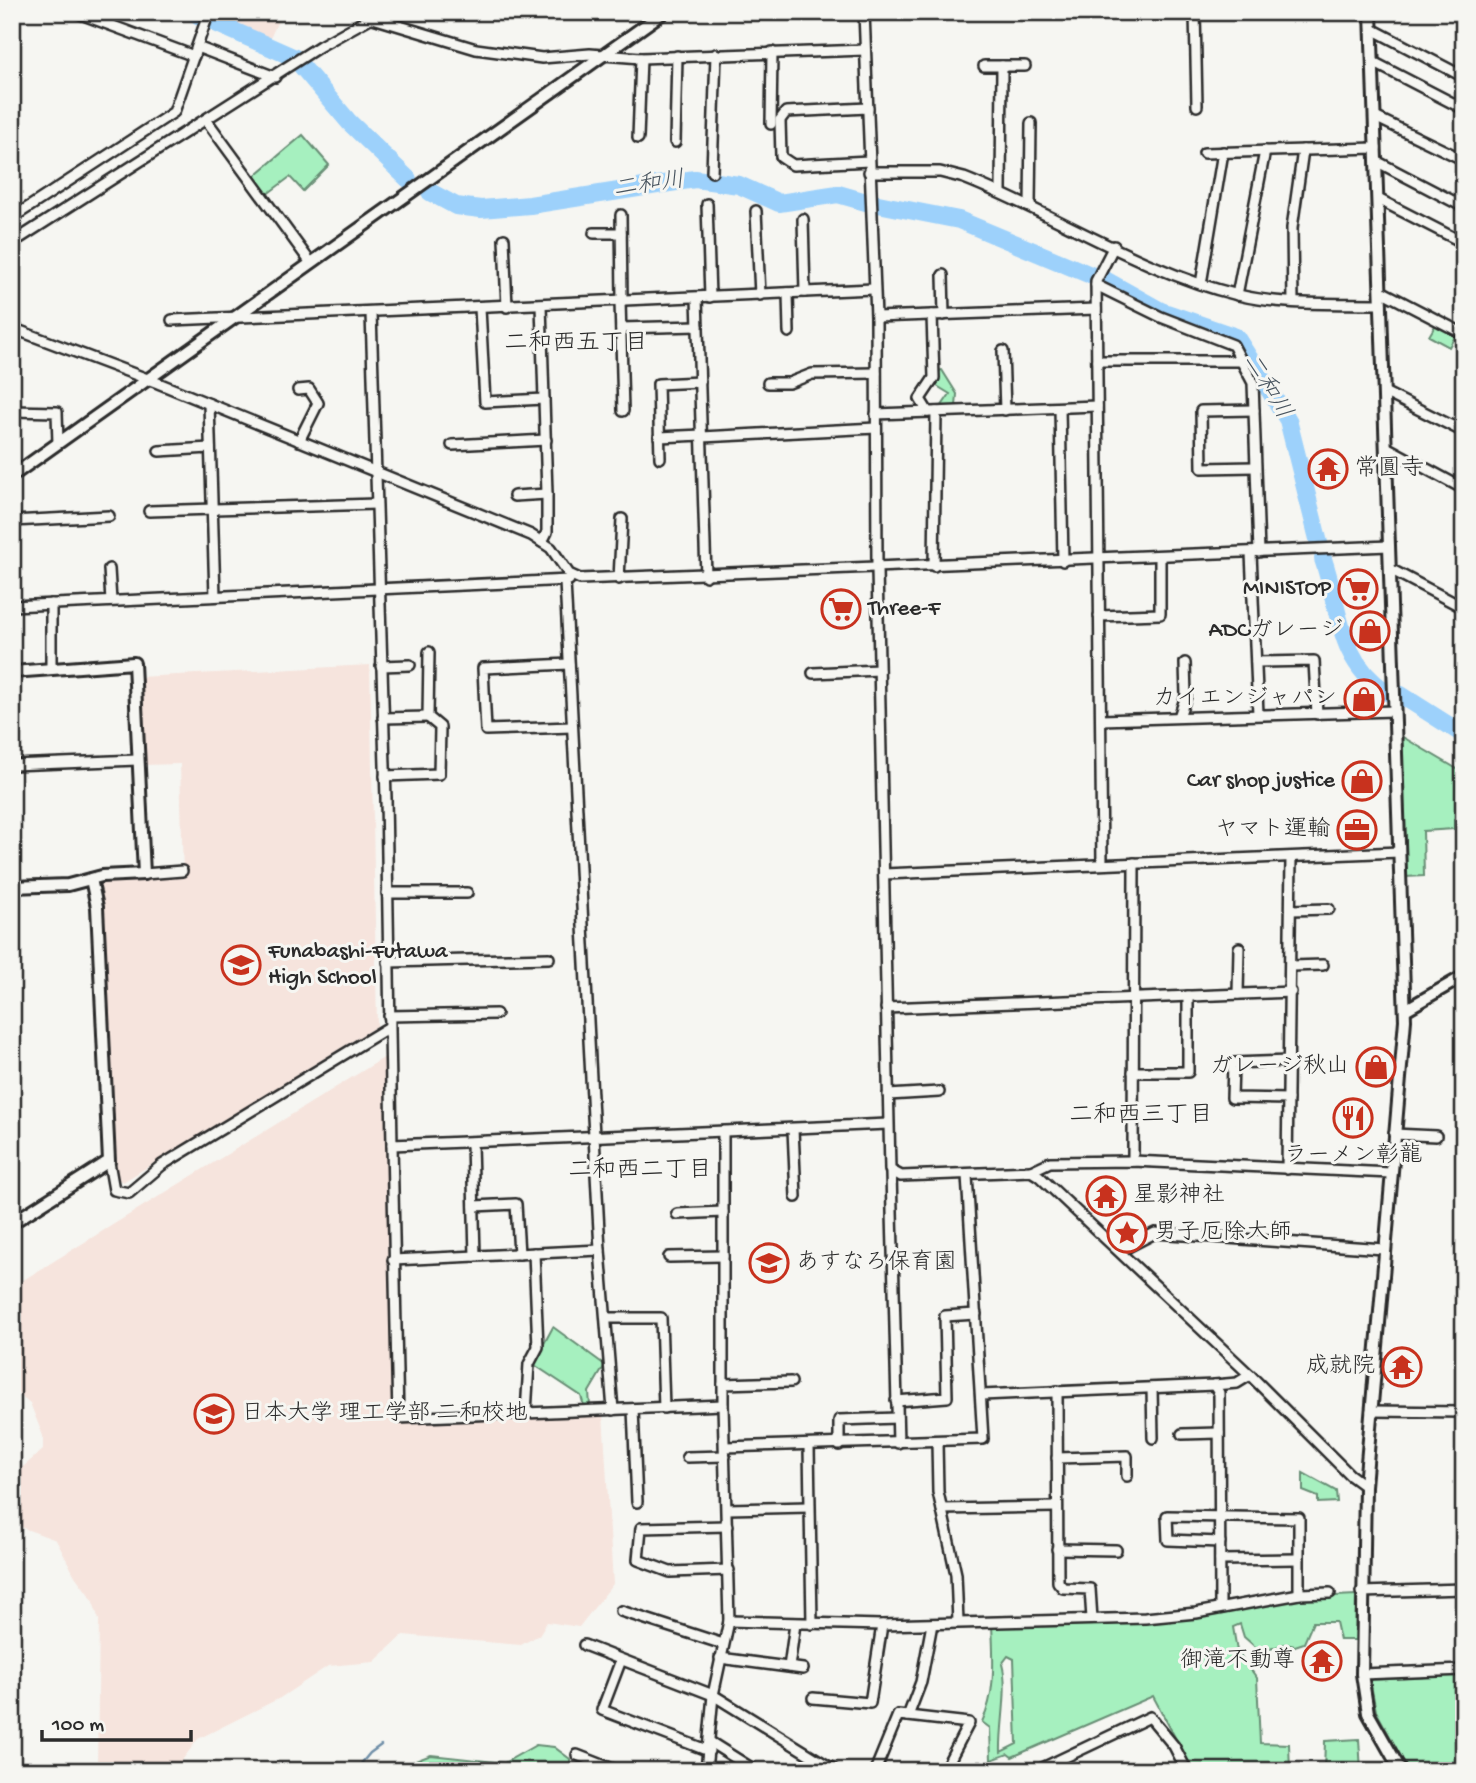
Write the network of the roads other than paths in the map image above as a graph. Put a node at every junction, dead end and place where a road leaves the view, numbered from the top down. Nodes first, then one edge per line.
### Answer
1 (75, 12) edge
2 (664, 12) edge
3 (864, 12) edge
4 (1195, 12) edge
5 (1371, 12) edge
6 (207, 15) edge
7 (377, 15) edge
8 (1372, 29) junction
9 (865, 50) junction
10 (195, 52) junction
11 (772, 52) junction
12 (716, 54) junction
13 (604, 55) junction
14 (677, 56) junction
15 (641, 58) junction
16 (1373, 62) junction
17 (984, 66) dead end
18 (1002, 66) junction
19 (1025, 66) dead end
20 (275, 76) junction
21 (1464, 77) edge
22 (1197, 106) dead end
23 (868, 108) junction
24 (1464, 109) edge
25 (1375, 117) junction
26 (207, 121) junction
27 (1031, 123) dead end
28 (771, 124) dead end
29 (638, 138) dead end
30 (675, 142) dead end
31 (1376, 148) junction
32 (1303, 150) junction
33 (1265, 151) junction
34 (1223, 152) junction
35 (1204, 153) dead end
36 (1464, 160) edge
37 (869, 161) junction
38 (1376, 161) junction
39 (712, 172) dead end
40 (869, 172) junction
41 (1001, 192) junction
42 (1378, 199) junction
43 (707, 204) dead end
44 (1030, 206) junction
45 (1464, 207) edge
46 (756, 211) dead end
47 (621, 215) dead end
48 (12, 218) edge
49 (803, 219) dead end
50 (594, 233) dead end
51 (621, 233) junction
52 (504, 239) dead end
53 (12, 243) edge
54 (1464, 243) edge
55 (1114, 246) junction
56 (312, 262) junction
57 (943, 275) dead end
58 (1097, 279) junction
59 (1201, 284) junction
60 (873, 289) junction
61 (1381, 291) junction
62 (806, 292) junction
63 (788, 293) junction
64 (760, 295) junction
65 (1237, 295) junction
66 (710, 297) junction
67 (697, 298) junction
68 (621, 301) junction
69 (1293, 302) junction
70 (1381, 304) junction
71 (541, 305) junction
72 (507, 307) junction
73 (480, 308) junction
74 (1096, 309) junction
75 (371, 313) junction
76 (932, 315) junction
77 (944, 315) junction
78 (876, 317) junction
79 (231, 319) junction
80 (172, 320) dead end
81 (698, 326) junction
82 (12, 328) edge
83 (621, 328) junction
84 (789, 332) dead end
85 (1464, 334) edge
86 (1003, 351) dead end
87 (1097, 361) junction
88 (1242, 361) junction
89 (876, 373) junction
90 (146, 379) junction
91 (700, 382) junction
92 (768, 383) dead end
93 (298, 390) dead end
94 (1384, 392) junction
95 (544, 399) junction
96 (209, 404) junction
97 (1097, 407) junction
98 (1060, 408) junction
99 (1005, 410) junction
100 (1254, 410) junction
101 (12, 411) edge
102 (623, 411) dead end
103 (932, 412) junction
104 (876, 414) junction
105 (876, 428) junction
106 (1464, 432) edge
107 (702, 436) junction
108 (659, 437) junction
109 (545, 440) junction
110 (299, 441) junction
111 (58, 443) junction
112 (452, 445) dead end
113 (1386, 447) junction
114 (210, 448) junction
115 (159, 451) dead end
116 (660, 458) dead end
117 (1255, 467) junction
118 (15, 469) edge
119 (376, 472) junction
120 (1464, 489) edge
121 (547, 494) junction
122 (514, 496) dead end
123 (376, 504) junction
124 (212, 508) junction
125 (149, 511) dead end
126 (109, 516) dead end
127 (622, 519) dead end
128 (12, 522) edge
129 (542, 542) junction
130 (1389, 546) junction
131 (1255, 553) junction
132 (1160, 557) junction
133 (1099, 560) junction
134 (1063, 561) junction
135 (934, 566) junction
136 (110, 569) dead end
137 (877, 569) junction
138 (1390, 569) junction
139 (706, 576) junction
140 (619, 579) junction
141 (569, 580) junction
142 (379, 591) junction
143 (215, 597) junction
144 (111, 601) junction
145 (51, 604) junction
146 (12, 606) edge
147 (1464, 608) edge
148 (1100, 616) junction
149 (429, 652) dead end
150 (1256, 662) junction
151 (1185, 663) dead end
152 (569, 664) junction
153 (381, 666) junction
154 (410, 666) dead end
155 (51, 667) junction
156 (879, 670) junction
157 (12, 672) edge
158 (813, 673) dead end
159 (1394, 711) junction
160 (1258, 714) junction
161 (1317, 714) junction
162 (428, 717) junction
163 (1179, 717) junction
164 (383, 718) junction
165 (1101, 720) junction
166 (572, 727) junction
167 (137, 760) junction
168 (12, 765) edge
169 (385, 776) junction
170 (1399, 852) junction
171 (1291, 857) junction
172 (1135, 863) junction
173 (1102, 864) junction
174 (182, 871) dead end
175 (144, 874) junction
176 (884, 874) junction
177 (91, 879) junction
178 (12, 887) edge
179 (387, 893) junction
180 (467, 893) dead end
181 (1329, 909) dead end
182 (1291, 910) junction
183 (1239, 948) dead end
184 (549, 958) dead end
185 (388, 962) junction
186 (1324, 965) dead end
187 (1291, 966) junction
188 (1464, 976) edge
189 (1291, 992) junction
190 (1238, 994) junction
191 (1188, 996) junction
192 (1133, 998) junction
193 (886, 1008) junction
194 (1405, 1010) junction
195 (496, 1014) dead end
196 (389, 1016) junction
197 (389, 1027) junction
198 (1289, 1061) junction
199 (1133, 1072) junction
200 (939, 1092) dead end
201 (888, 1095) junction
202 (1289, 1099) junction
203 (888, 1124) junction
204 (793, 1129) junction
205 (723, 1132) junction
206 (1394, 1134) junction
207 (1436, 1136) dead end
208 (596, 1138) junction
209 (472, 1143) junction
210 (392, 1145) junction
211 (1133, 1161) junction
212 (108, 1162) junction
213 (1287, 1169) junction
214 (1031, 1171) junction
215 (891, 1173) junction
216 (1391, 1173) junction
217 (967, 1175) junction
218 (796, 1197) dead end
219 (474, 1206) junction
220 (723, 1212) junction
221 (677, 1214) dead end
222 (12, 1223) edge
223 (1384, 1249) junction
224 (600, 1250) junction
225 (1120, 1251) junction
226 (534, 1253) junction
227 (519, 1254) junction
228 (475, 1256) junction
229 (723, 1256) junction
230 (669, 1257) dead end
231 (393, 1260) junction
232 (976, 1314) junction
233 (606, 1318) junction
234 (1250, 1375) junction
235 (791, 1382) dead end
236 (723, 1384) junction
237 (1214, 1385) junction
238 (1152, 1388) junction
239 (1057, 1391) junction
240 (982, 1395) junction
241 (897, 1401) junction
242 (723, 1405) junction
243 (664, 1408) junction
244 (633, 1409) junction
245 (613, 1410) junction
246 (1371, 1411) junction
247 (1464, 1412) edge
248 (527, 1413) junction
249 (897, 1418) junction
250 (1219, 1433) junction
251 (1182, 1434) dead end
252 (1153, 1438) dead end
253 (898, 1443) junction
254 (937, 1443) junction
255 (839, 1446) junction
256 (809, 1447) junction
257 (725, 1451) junction
258 (687, 1457) dead end
259 (1057, 1458) junction
260 (1128, 1476) dead end
261 (1365, 1486) junction
262 (637, 1502) dead end
263 (809, 1507) junction
264 (1057, 1507) junction
265 (727, 1509) junction
266 (942, 1509) junction
267 (1220, 1516) junction
268 (727, 1526) junction
269 (1220, 1542) junction
270 (1057, 1549) junction
271 (1116, 1550) dead end
272 (1298, 1559) junction
273 (1220, 1560) junction
274 (729, 1570) junction
275 (1464, 1589) edge
276 (1361, 1592) junction
277 (1330, 1593) dead end
278 (1299, 1594) junction
279 (1220, 1607) junction
280 (621, 1611) dead end
281 (1091, 1619) junction
282 (729, 1621) junction
283 (958, 1622) junction
284 (794, 1624) junction
285 (812, 1624) junction
286 (932, 1624) junction
287 (882, 1625) junction
288 (723, 1644) junction
289 (584, 1645) dead end
290 (720, 1658) junction
291 (621, 1660) junction
292 (789, 1667) junction
293 (803, 1669) dead end
294 (1464, 1670) edge
295 (1362, 1674) junction
296 (713, 1695) junction
297 (813, 1698) dead end
298 (908, 1716) junction
299 (709, 1746) junction
300 (577, 1755) dead end
301 (707, 1767) edge
302 (618, 1771) edge
303 (715, 1771) edge
304 (756, 1771) edge
305 (836, 1771) edge
306 (875, 1771) edge
307 (944, 1771) edge
308 (1036, 1771) edge
309 (1187, 1771) edge
310 (1401, 1771) edge

1 - 10 street
2 - 13 street
3 - 9 street
4 - 22 street
5 - 8 street
6 - 10 street
7 - 13 street
7 - 20 street
8 - 16 street
8 - 21 street
9 - 11 street
9 - 23 street
10 - 20 street
10 - 48 street
11 - 12 street
11 - 28 street
12 - 14 street
12 - 39 street
13 - 15 street
13 - 56 street
14 - 15 street
14 - 30 street
15 - 29 street
16 - 24 street
16 - 25 street
17 - 18 street
18 - 19 street
18 - 41 street
20 - 26 street
23 - 37 street
23 - 37 street
25 - 31 street
25 - 36 street
26 - 53 street
26 - 56 street
27 - 44 street
31 - 32 street
31 - 38 street
32 - 33 street
32 - 69 street
33 - 34 street
33 - 65 street
34 - 35 street
34 - 59 street
37 - 40 street
38 - 42 street
38 - 45 street
40 - 41 street
40 - 60 street
41 - 44 street
42 - 54 street
42 - 61 street
43 - 66 street
44 - 55 street
46 - 64 street
47 - 51 street
49 - 62 street
50 - 51 street
51 - 68 street
52 - 72 street
55 - 58 street
55 - 59 street
56 - 79 street
57 - 77 street
58 - 74 street
58 - 88 street
59 - 65 street
60 - 62 street
60 - 78 street
61 - 70 street
61 - 85 street
62 - 63 street
63 - 64 street
63 - 84 street
64 - 66 street
65 - 69 street
66 - 67 street
67 - 68 street
67 - 81 street
68 - 71 street
68 - 83 street
69 - 70 street
70 - 94 street
71 - 72 street
71 - 95 street
72 - 73 street
73 - 75 street
73 - 95 street
74 - 77 street
74 - 87 street
75 - 79 street
75 - 119 street
76 - 77 street
76 - 78 street
76 - 103 street
78 - 89 street
79 - 80 street
79 - 90 street
81 - 83 street
81 - 91 street
82 - 90 street
83 - 102 street
86 - 99 street
87 - 88 street
87 - 97 street
88 - 100 street
89 - 92 street
89 - 104 street
90 - 96 street
90 - 111 street
91 - 107 street
91 - 108 street
93 - 110 street
94 - 106 street
94 - 113 street
95 - 109 street
96 - 110 street
96 - 114 street
97 - 98 street
97 - 133 street
98 - 99 street
98 - 134 street
99 - 103 street
100 - 117 street
100 - 117 street
101 - 111 street
103 - 104 street
103 - 135 street
104 - 105 street
105 - 107 street
105 - 137 street
107 - 108 street
107 - 139 street
108 - 116 street
109 - 112 street
109 - 121 street
110 - 119 street
111 - 118 street
113 - 120 street
113 - 130 street
114 - 115 street
114 - 124 street
117 - 131 street
119 - 123 street
119 - 129 street
121 - 122 street
121 - 129 street
123 - 124 street
123 - 142 street
124 - 125 street
124 - 143 street
126 - 128 street
127 - 140 street
129 - 141 street
130 - 131 street
130 - 138 street
131 - 132 street
131 - 150 street
132 - 133 street
132 - 148 street
133 - 134 street
133 - 148 street
134 - 135 street
135 - 137 street
136 - 144 street
137 - 139 street
137 - 156 street
138 - 147 street
138 - 159 street
139 - 140 street
140 - 141 street
141 - 142 street
141 - 152 street
142 - 143 street
142 - 153 street
143 - 144 street
144 - 145 street
145 - 146 street
145 - 155 street
148 - 165 street
149 - 162 street
150 - 160 street
150 - 161 street
151 - 163 street
152 - 166 street
152 - 166 street
153 - 154 street
153 - 164 street
155 - 157 street
155 - 167 street
156 - 158 street
156 - 176 street
159 - 161 street
159 - 170 street
160 - 161 street
160 - 163 street
162 - 164 street
162 - 169 street
163 - 165 street
164 - 169 street
165 - 173 street
166 - 208 street
167 - 168 street
167 - 175 street
169 - 179 street
170 - 171 street
170 - 194 street
171 - 172 street
171 - 182 street
172 - 173 street
172 - 192 street
173 - 176 street
174 - 175 street
175 - 177 street
176 - 193 street
177 - 178 street
177 - 212 street
179 - 180 street
179 - 185 street
181 - 182 street
182 - 187 street
183 - 190 street
184 - 185 street
185 - 196 street
186 - 187 street
187 - 189 street
188 - 194 street
189 - 190 street
189 - 198 street
190 - 191 street
191 - 192 street
191 - 199 street
192 - 193 street
192 - 199 street
193 - 201 street
194 - 206 street
195 - 196 street
196 - 197 street
197 - 210 street
197 - 212 street
198 - 202 street
198 - 202 street
199 - 211 street
200 - 201 street
201 - 203 street
202 - 213 street
203 - 204 street
203 - 215 street
204 - 205 street
204 - 218 street
205 - 208 street
205 - 220 street
206 - 207 street
206 - 216 street
208 - 209 street
208 - 224 street
209 - 210 street
209 - 219 street
210 - 231 street
211 - 213 street
211 - 214 street
212 - 222 street
213 - 216 street
214 - 217 street
214 - 225 street
215 - 217 street
215 - 241 street
216 - 223 street
217 - 232 street
219 - 227 street
219 - 228 street
220 - 221 street
220 - 229 street
223 - 225 street
223 - 246 street
224 - 226 street
224 - 233 street
225 - 234 street
226 - 227 street
226 - 248 street
227 - 228 street
228 - 231 street
229 - 230 street
229 - 236 street
231 - 248 street
232 - 240 street
232 - 241 street
233 - 243 street
233 - 245 street
234 - 237 street
234 - 261 street
235 - 236 street
236 - 242 street
237 - 238 street
237 - 250 street
238 - 239 street
238 - 252 street
239 - 240 street
239 - 259 street
240 - 254 street
241 - 249 street
242 - 243 street
242 - 257 street
243 - 244 street
244 - 245 street
244 - 262 street
245 - 248 street
246 - 247 street
246 - 261 street
249 - 253 street
249 - 255 street
250 - 251 street
250 - 267 street
253 - 254 street
253 - 255 street
254 - 266 street
255 - 256 street
256 - 257 street
256 - 263 street
257 - 258 street
257 - 265 street
259 - 260 street
259 - 264 street
261 - 276 street
263 - 265 street
263 - 285 street
264 - 266 street
264 - 270 street
265 - 268 street
266 - 283 street
267 - 269 street
267 - 269 street
267 - 272 street
268 - 274 street
268 - 274 street
269 - 273 street
270 - 271 street
270 - 281 street
272 - 273 street
272 - 278 street
273 - 279 street
274 - 282 street
275 - 276 street
276 - 295 street
277 - 278 street
278 - 279 street
279 - 281 street
280 - 288 street
281 - 283 street
282 - 284 street
282 - 288 street
283 - 286 street
284 - 285 street
284 - 292 street
285 - 287 street
286 - 287 street
286 - 298 street
287 - 297 street
288 - 290 street
289 - 291 street
290 - 292 street
290 - 296 street
291 - 296 street
291 - 299 street
292 - 293 street
294 - 295 street
295 - 310 street
296 - 299 street
296 - 305 street
298 - 306 street
298 - 307 street
299 - 301 street
299 - 304 street
300 - 302 street
301 - 303 street
308 - 309 street

